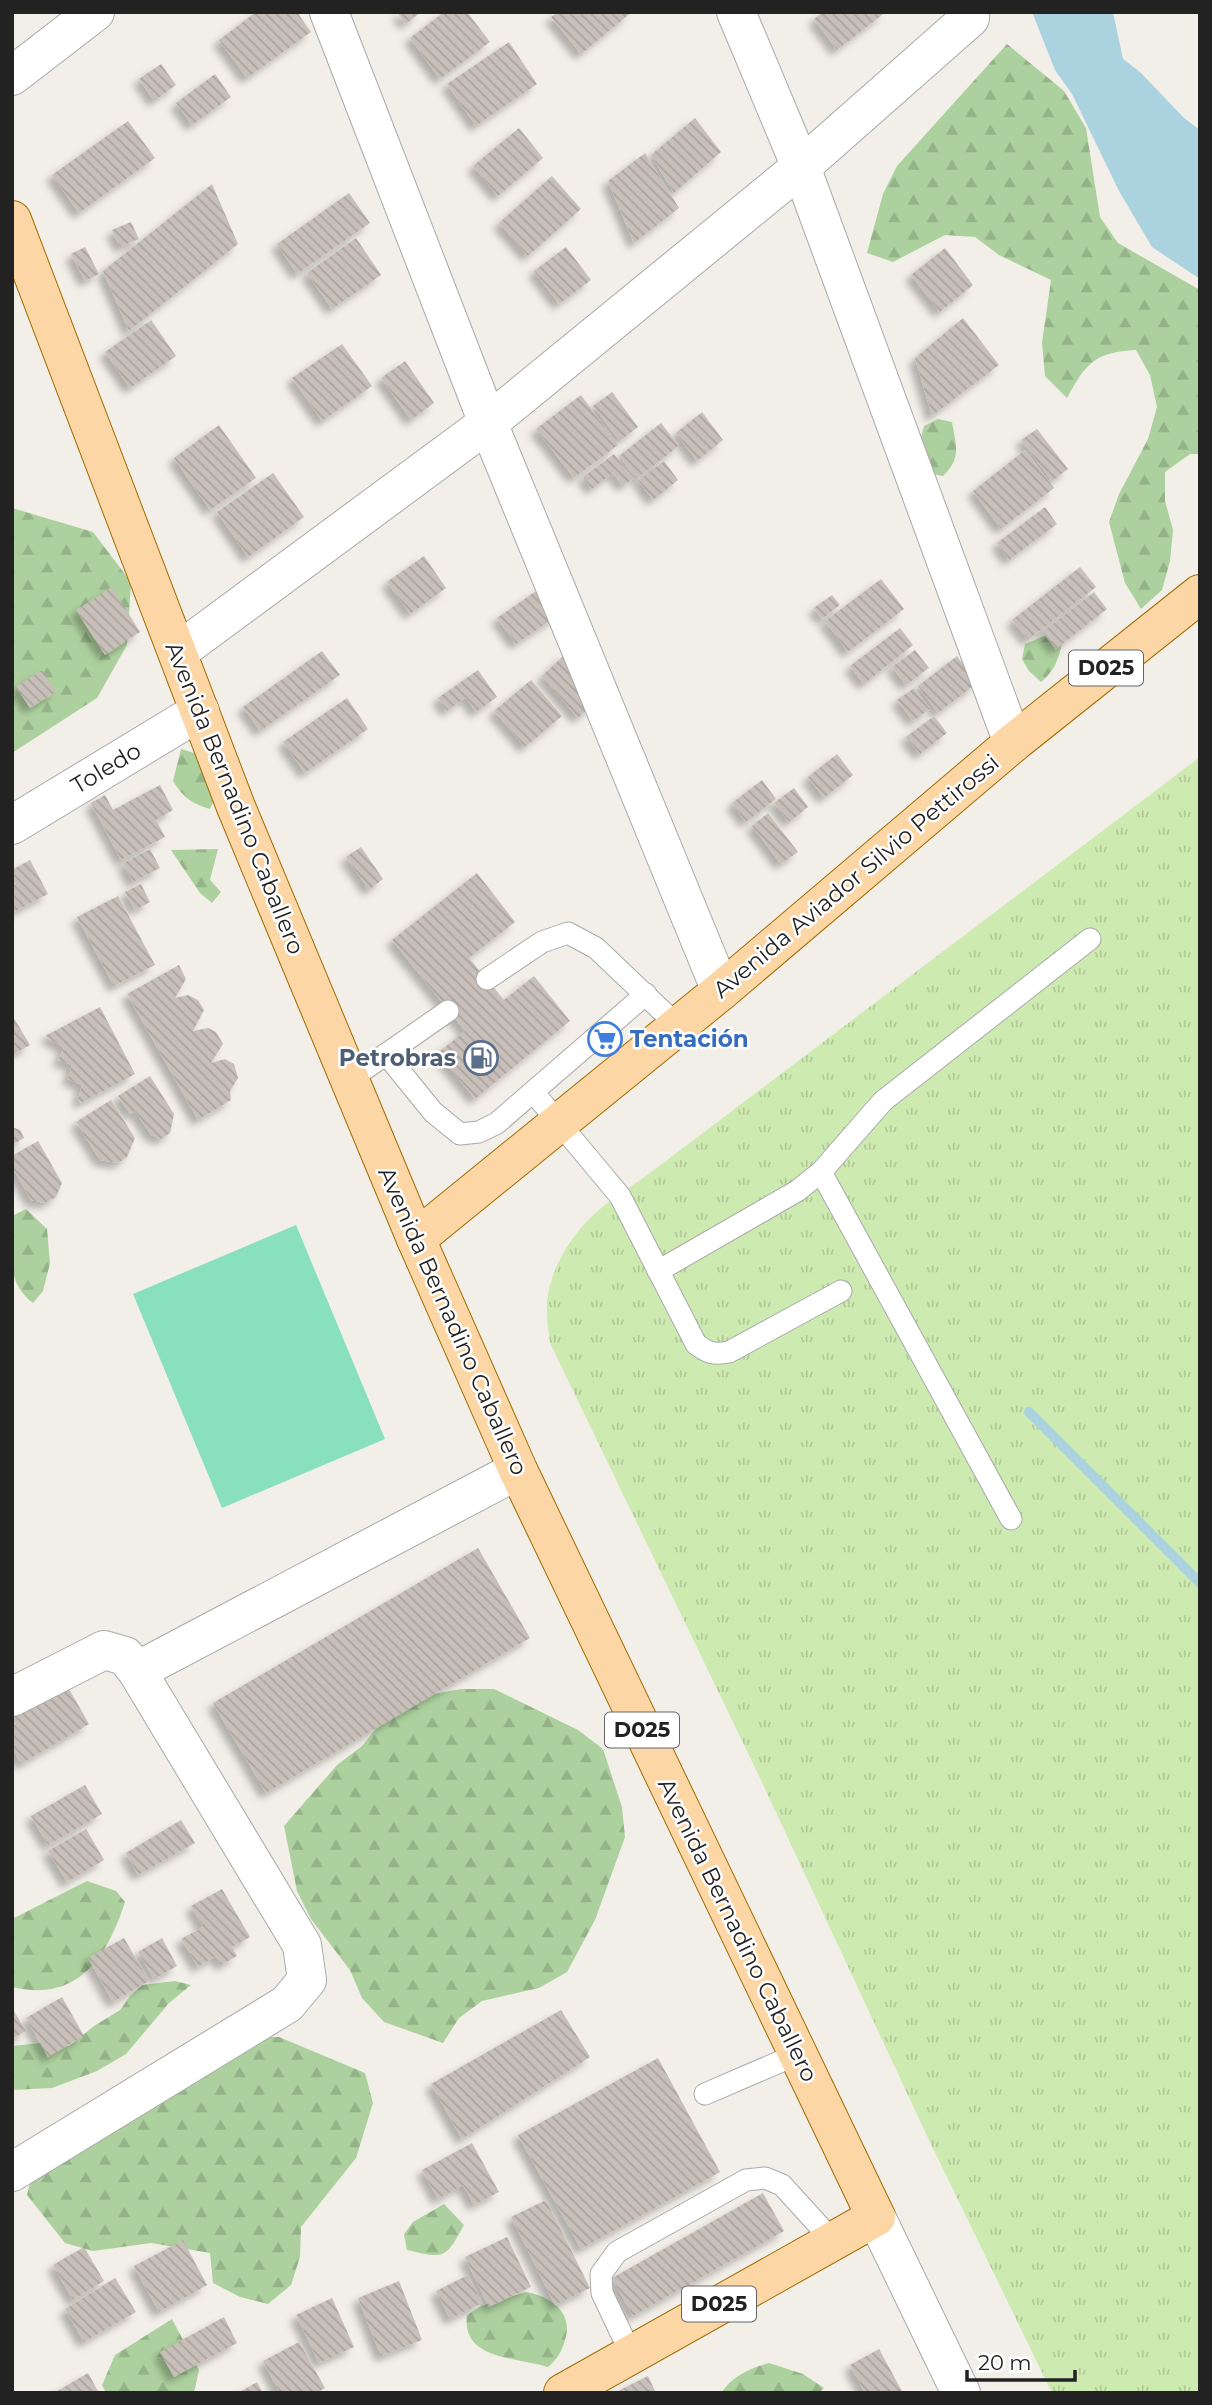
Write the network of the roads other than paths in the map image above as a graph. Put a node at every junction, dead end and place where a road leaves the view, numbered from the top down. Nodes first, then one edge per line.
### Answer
1 (95, 12) edge
2 (329, 12) edge
3 (736, 12) edge
4 (970, 18) dead end
5 (12, 76) edge
6 (801, 167) junction
7 (12, 220) edge
8 (488, 423) junction
9 (1200, 594) edge
10 (178, 652) junction
11 (200, 711) junction
12 (1013, 743) junction
13 (12, 825) edge
14 (1090, 939) dead end
15 (487, 979) dead end
16 (721, 991) junction
17 (646, 993) junction
18 (448, 1011) dead end
19 (678, 1026) junction
20 (386, 1054) junction
21 (349, 1080) junction
22 (534, 1093) junction
23 (558, 1122) junction
24 (821, 1172) junction
25 (416, 1239) junction
26 (658, 1270) junction
27 (841, 1291) dead end
28 (517, 1470) junction
29 (1011, 1519) dead end
30 (137, 1671) junction
31 (12, 1698) edge
32 (798, 2054) junction
33 (705, 2094) dead end
34 (12, 2172) edge
35 (876, 2217) junction
36 (832, 2241) junction
37 (631, 2354) junction
38 (563, 2393) edge
39 (961, 2393) edge

1 - 5 street
2 - 8 street
3 - 6 street
4 - 6 street
6 - 8 street
6 - 12 street
7 - 10 main road, Avenida Bernadino Caballero
8 - 10 street
8 - 16 street
9 - 12 main road, Avenida Aviador Silvio Pettirossi / D025
10 - 11 main road, Avenida Bernadino Caballero
11 - 13 street, Toledo
11 - 21 main road, Avenida Bernadino Caballero
12 - 16 main road, Avenida Aviador Silvio Pettirossi / D025
14 - 24 lane
15 - 17 lane
16 - 19 main road, Avenida Aviador Silvio Pettirossi / D025
17 - 19 lane
17 - 22 lane
18 - 20 lane
19 - 23 main road, Avenida Aviador Silvio Pettirossi / D025
20 - 21 lane
20 - 22 lane
21 - 25 main road, Avenida Bernadino Caballero
22 - 23 lane
23 - 25 main road, Avenida Aviador Silvio Pettirossi / D025
23 - 26 lane
24 - 26 lane
24 - 29 lane
25 - 28 main road, Avenida Bernadino Caballero / D025
26 - 27 lane
28 - 30 street
28 - 32 main road, Avenida Bernadino Caballero / D025
30 - 31 street
30 - 34 street
32 - 33 lane
32 - 35 main road, Avenida Bernadino Caballero / D025
35 - 36 main road, D025
35 - 39 street, Avenida Bernadino Caballero
36 - 37 main road, D025
36 - 37 lane
37 - 38 main road, D025

